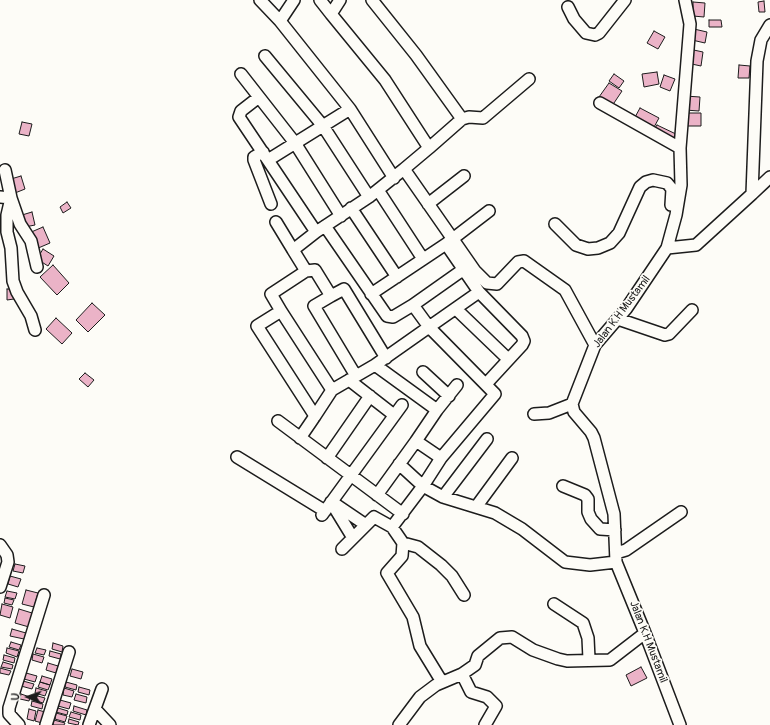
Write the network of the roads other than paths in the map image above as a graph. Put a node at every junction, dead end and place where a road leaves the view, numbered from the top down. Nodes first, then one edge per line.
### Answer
1 (260, 0) edge
2 (294, 0) edge
3 (320, 0) edge
4 (340, 0) edge
5 (372, 0) edge
6 (625, 0) edge
7 (685, 0) edge
8 (568, 7) dead end
9 (331, 14) junction
10 (280, 21) junction
11 (770, 25) edge
12 (265, 56) dead end
13 (241, 74) dead end
14 (529, 79) dead end
15 (259, 97) junction
16 (600, 103) dead end
17 (350, 109) junction
18 (462, 119) junction
19 (324, 126) junction
20 (295, 144) junction
21 (429, 148) junction
22 (680, 148) junction
23 (266, 156) junction
24 (404, 169) junction
25 (5, 170) dead end
26 (464, 176) dead end
27 (770, 177) edge
28 (394, 178) junction
29 (374, 193) junction
30 (752, 194) junction
31 (6, 198) edge
32 (271, 204) dead end
33 (428, 204) junction
34 (351, 208) junction
35 (489, 211) dead end
36 (341, 216) junction
37 (276, 222) dead end
38 (555, 224) dead end
39 (320, 229) junction
40 (449, 241) junction
41 (293, 250) junction
42 (664, 253) junction
43 (423, 259) junction
44 (37, 267) dead end
45 (464, 269) junction
46 (306, 271) junction
47 (396, 277) junction
48 (479, 292) junction
49 (372, 294) junction
50 (330, 296) junction
51 (413, 305) junction
52 (456, 309) junction
53 (692, 310) dead end
54 (281, 311) junction
55 (618, 319) junction
56 (429, 327) junction
57 (35, 330) dead end
58 (595, 345) junction
59 (386, 358) junction
60 (508, 359) junction
61 (375, 365) junction
62 (423, 372) dead end
63 (353, 378) junction
64 (486, 384) junction
65 (458, 385) dead end
66 (332, 390) junction
67 (370, 396) junction
68 (449, 396) junction
69 (572, 404) junction
70 (402, 405) dead end
71 (437, 410) junction
72 (534, 414) dead end
73 (394, 415) junction
74 (315, 416) junction
75 (278, 421) dead end
76 (300, 438) junction
77 (487, 439) dead end
78 (416, 441) junction
79 (237, 457) dead end
80 (327, 458) junction
81 (441, 458) junction
82 (512, 458) dead end
83 (399, 464) junction
84 (351, 475) junction
85 (423, 486) junction
86 (563, 486) dead end
87 (377, 495) junction
88 (443, 497) junction
89 (476, 507) junction
90 (326, 509) junction
91 (681, 512) dead end
92 (403, 514) junction
93 (366, 525) junction
94 (392, 527) junction
95 (615, 530) junction
96 (353, 538) junction
97 (403, 543) junction
98 (0, 545) edge
99 (342, 549) dead end
100 (616, 558) junction
101 (2, 569) edge
102 (0, 587) edge
103 (44, 595) dead end
104 (464, 595) dead end
105 (554, 604) dead end
106 (645, 633) junction
107 (69, 652) dead end
108 (589, 659) junction
109 (462, 674) junction
110 (442, 682) junction
111 (102, 689) dead end
112 (94, 709) junction
113 (19, 725) edge
114 (46, 725) edge
115 (89, 725) edge
116 (110, 725) edge
117 (399, 725) edge
118 (485, 725) edge
119 (680, 725) edge

1 - 10 street
2 - 10 street
3 - 9 street
4 - 9 street
5 - 18 street
6 - 8 street
7 - 22 street, Jalan K.H Mustamil
9 - 21 street
10 - 17 street
11 - 30 street
12 - 19 street
13 - 15 street
14 - 18 street
15 - 20 street
15 - 23 street
16 - 22 street
17 - 19 street
17 - 28 street
18 - 21 street
19 - 20 street
19 - 29 street
20 - 23 street
20 - 36 street
21 - 24 street
22 - 42 street, Jalan K.H Mustamil
23 - 32 street
23 - 39 street
24 - 28 street
24 - 33 street
25 - 31 street
26 - 33 street
27 - 30 street
28 - 29 street
29 - 34 street
29 - 43 street
30 - 42 street
31 - 44 street
31 - 57 street
33 - 40 street
34 - 36 street
34 - 47 street
35 - 40 street
36 - 39 street
37 - 41 street
38 - 42 street
39 - 41 street
39 - 49 street
40 - 43 street
40 - 45 street
40 - 58 street
41 - 46 street
42 - 55 street, Jalan K.H Mustamil
43 - 47 street
45 - 48 street
45 - 51 street
46 - 50 street
46 - 54 street
47 - 49 street
48 - 52 street
48 - 60 street
49 - 51 street
50 - 59 street
50 - 63 street
51 - 56 street
52 - 56 street
52 - 60 street
53 - 55 street
54 - 66 street
54 - 74 street
55 - 58 street, Jalan K.H Mustamil
56 - 59 street
56 - 64 street
58 - 69 street, Jalan K.H Mustamil
59 - 61 street
60 - 64 street
61 - 63 street
61 - 71 street
62 - 68 street
63 - 66 street
63 - 67 street
64 - 81 street
65 - 68 street
66 - 74 street
67 - 73 street
67 - 80 street
68 - 71 street
69 - 72 street
69 - 95 street, Jalan K.H Mustamil
70 - 73 street
71 - 78 street
73 - 84 street
74 - 76 street
75 - 76 street
76 - 80 street
77 - 88 street
78 - 81 street
78 - 83 street
79 - 90 street
80 - 84 street
81 - 85 street
82 - 89 street
83 - 85 street
83 - 87 street
84 - 87 street
84 - 90 street
85 - 88 street
85 - 92 street
86 - 95 street
87 - 92 street
88 - 89 street
89 - 100 street
90 - 93 street
90 - 96 street
91 - 100 street
92 - 94 street
93 - 94 street
93 - 96 street
94 - 97 street
95 - 100 street, Jalan K.H Mustamil
96 - 99 street
97 - 104 street
97 - 110 street
98 - 101 street
100 - 106 street, Jalan K.H Mustamil
101 - 102 street
103 - 113 street
105 - 108 street
106 - 108 street
106 - 119 street, Jalan K.H Mustamil
107 - 114 street
108 - 109 street
109 - 110 street
109 - 118 street
110 - 117 street
111 - 112 street
112 - 115 street
112 - 116 street

